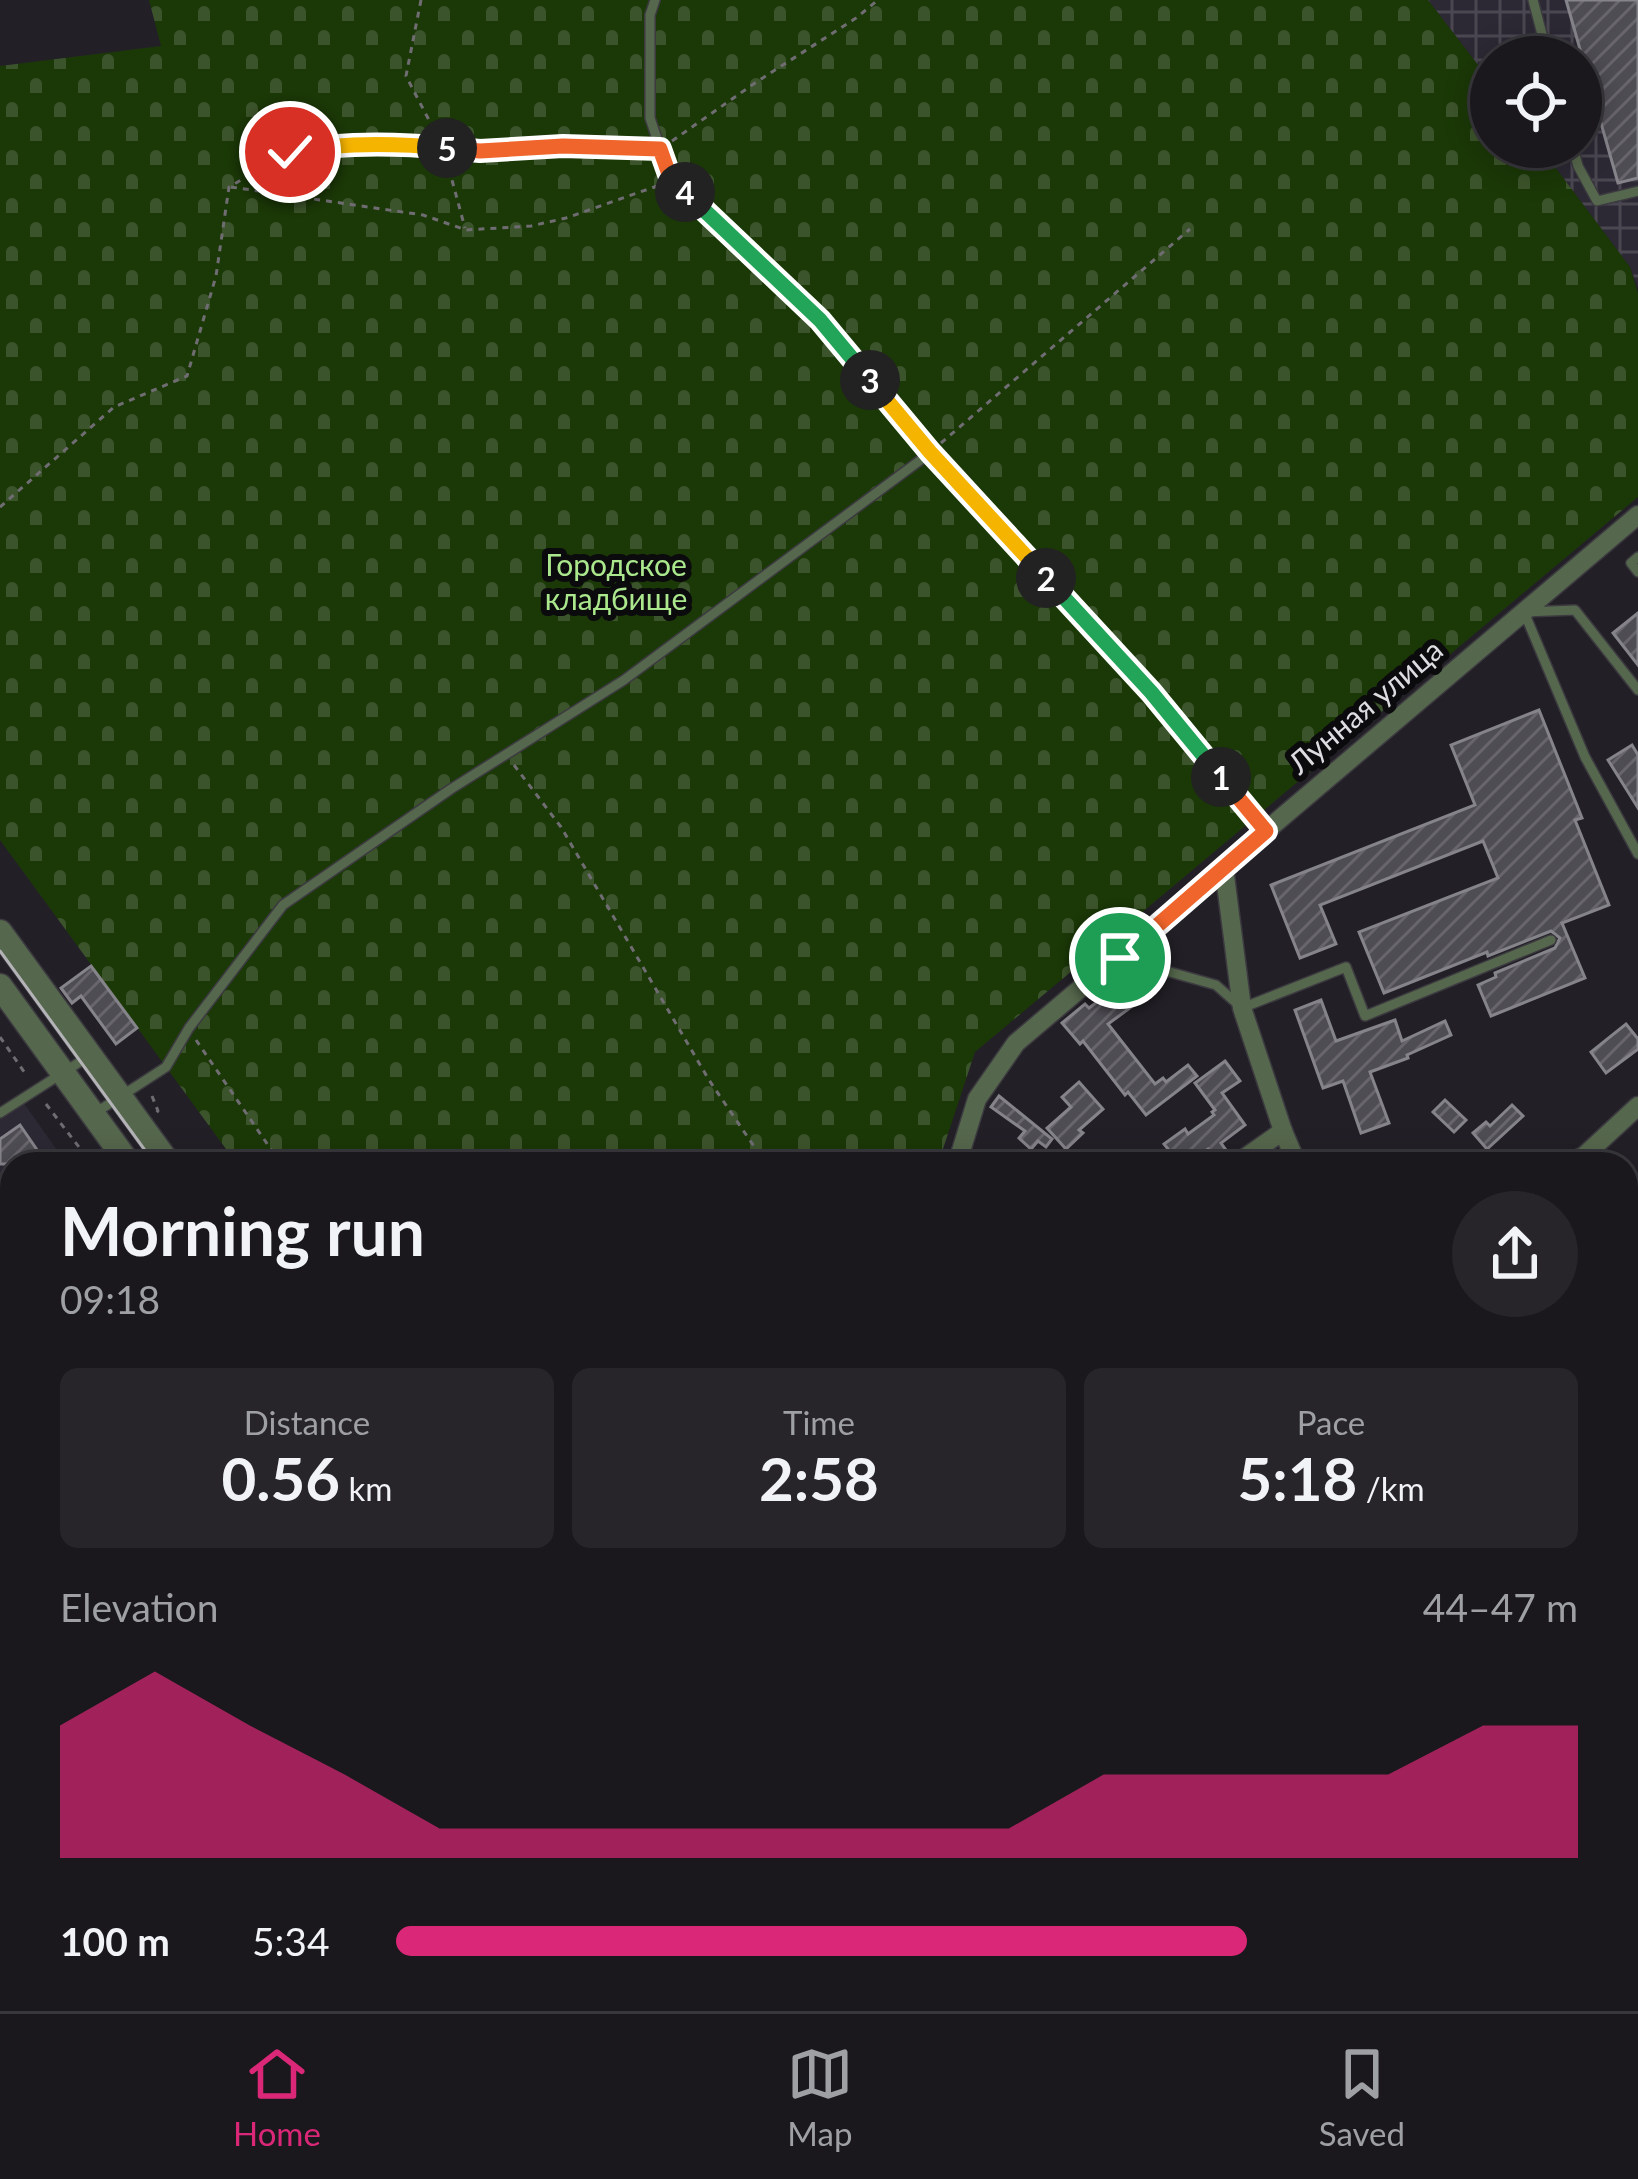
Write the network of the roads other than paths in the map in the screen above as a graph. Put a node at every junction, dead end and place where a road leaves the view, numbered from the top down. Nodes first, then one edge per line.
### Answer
1 (655, 0) edge
2 (1533, 0) edge
3 (1542, 36) edge
4 (1579, 168) edge
5 (1638, 191) edge
6 (930, 452) junction
7 (1638, 515) edge
8 (1638, 557) edge
9 (1638, 572) edge
10 (1524, 612) junction
11 (1638, 690) edge
12 (1266, 831) junction
13 (1638, 854) edge
14 (1224, 868) junction
15 (0, 932) edge
16 (1552, 940) dead end
17 (1120, 958) junction
18 (0, 986) edge
19 (1242, 1008) junction
20 (90, 1055) junction
21 (63, 1073) junction
22 (120, 1097) junction
23 (1638, 1106) edge
24 (0, 1113) edge
25 (92, 1114) junction
26 (1283, 1131) junction
27 (120, 1152) edge
28 (160, 1152) edge
29 (961, 1152) edge
30 (1253, 1152) edge
31 (1293, 1152) edge
32 (1587, 1152) edge

1 - 6 lane
2 - 3 lane
4 - 5 lane
6 - 12 lane
6 - 22 lane
7 - 10 street, Лунная улица
8 - 9 lane
10 - 11 lane
10 - 12 street, Лунная улица
10 - 13 lane
12 - 14 street, Лунная улица
14 - 17 street, Лунная улица
14 - 19 street
15 - 20 street
16 - 19 lane
17 - 19 lane
17 - 29 street, Лунная улица
18 - 21 street
19 - 26 street
20 - 21 lane
20 - 22 street
21 - 24 lane
21 - 25 street
22 - 25 lane
22 - 28 street
23 - 32 street
25 - 27 street
26 - 30 street
26 - 31 street

